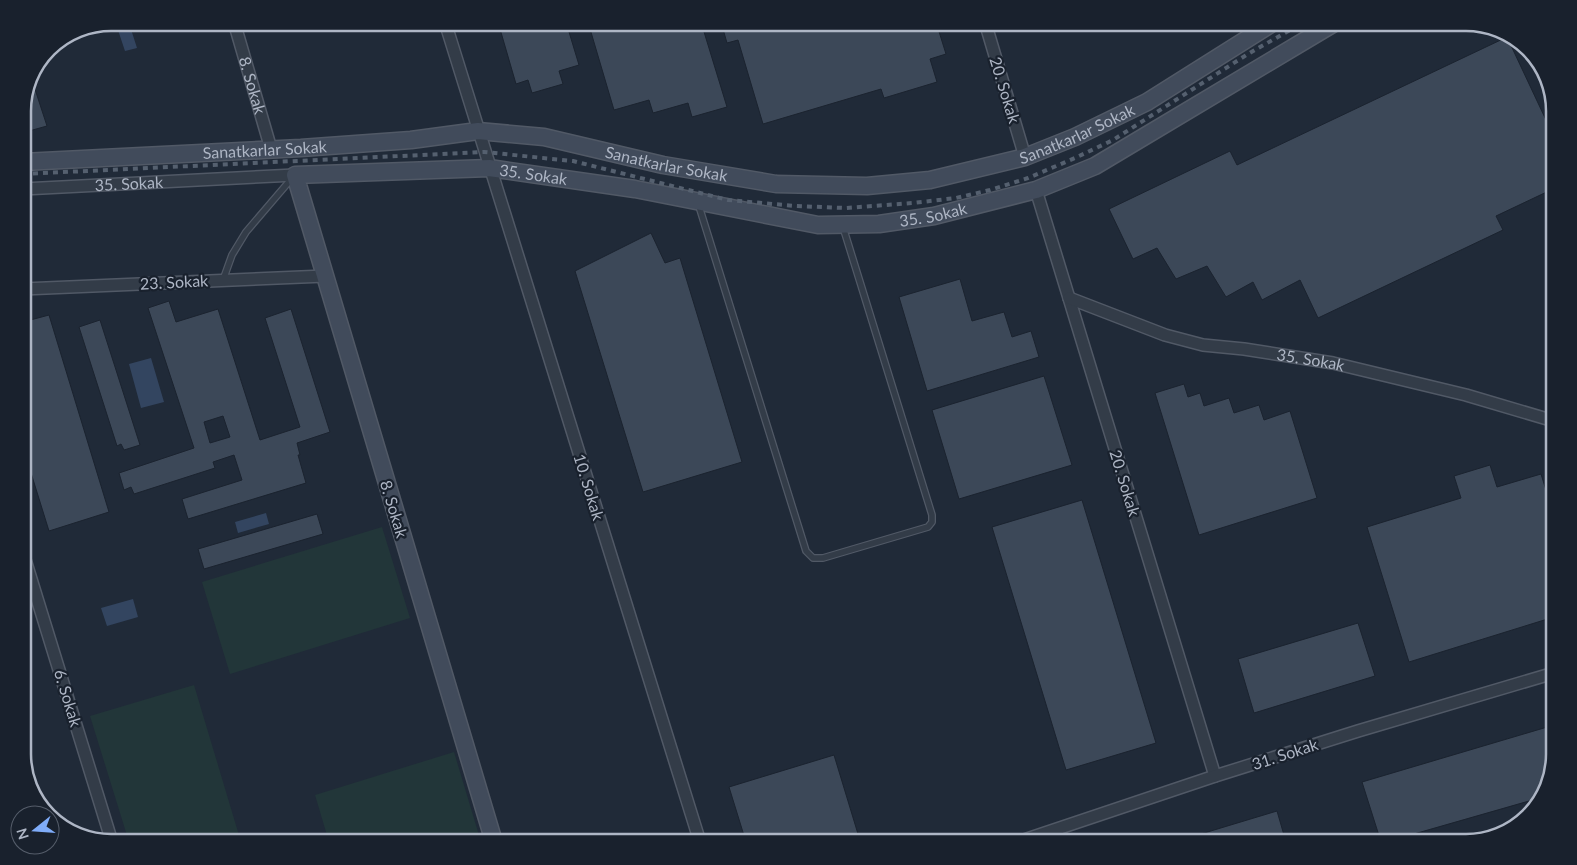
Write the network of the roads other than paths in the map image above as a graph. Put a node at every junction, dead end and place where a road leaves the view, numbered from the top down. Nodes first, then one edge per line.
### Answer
1 (237, 31) edge
2 (448, 31) edge
3 (988, 31) edge
4 (1260, 31) edge
5 (1321, 31) edge
6 (478, 131) junction
7 (271, 149) junction
8 (1025, 157) junction
9 (31, 162) edge
10 (489, 168) junction
11 (295, 175) junction
12 (31, 189) edge
13 (1036, 190) junction
14 (698, 201) junction
15 (842, 224) junction
16 (325, 276) junction
17 (223, 280) junction
18 (31, 289) edge
19 (1069, 298) junction
20 (1546, 419) edge
21 (31, 579) edge
22 (1546, 676) edge
23 (1215, 776) junction
24 (109, 834) edge
25 (492, 834) edge
26 (697, 834) edge
27 (1042, 834) edge

1 - 7 street, 8. Sokak
2 - 6 street, 10. Sokak
3 - 8 street, 20. Sokak
4 - 8 street, Sanatkarlar Sokak
5 - 13 street, 35. Sokak
6 - 7 street, Sanatkarlar Sokak
6 - 8 street, Sanatkarlar Sokak
6 - 10 street, 10. Sokak
7 - 9 street, Sanatkarlar Sokak
10 - 11 street, 35. Sokak
10 - 14 street, 35. Sokak
10 - 26 street, 10. Sokak
11 - 12 street, 35. Sokak
11 - 16 street, 8. Sokak
11 - 17 lane
13 - 15 street, 35. Sokak
13 - 19 street, 20. Sokak
14 - 15 street, 35. Sokak
14 - 15 lane
16 - 17 street, 23. Sokak
16 - 25 street, 8. Sokak
17 - 18 street, 23. Sokak
19 - 20 street, 35. Sokak
19 - 23 street, 20. Sokak
21 - 24 street, 6. Sokak
22 - 23 street, 31. Sokak
23 - 27 street, 31. Sokak

